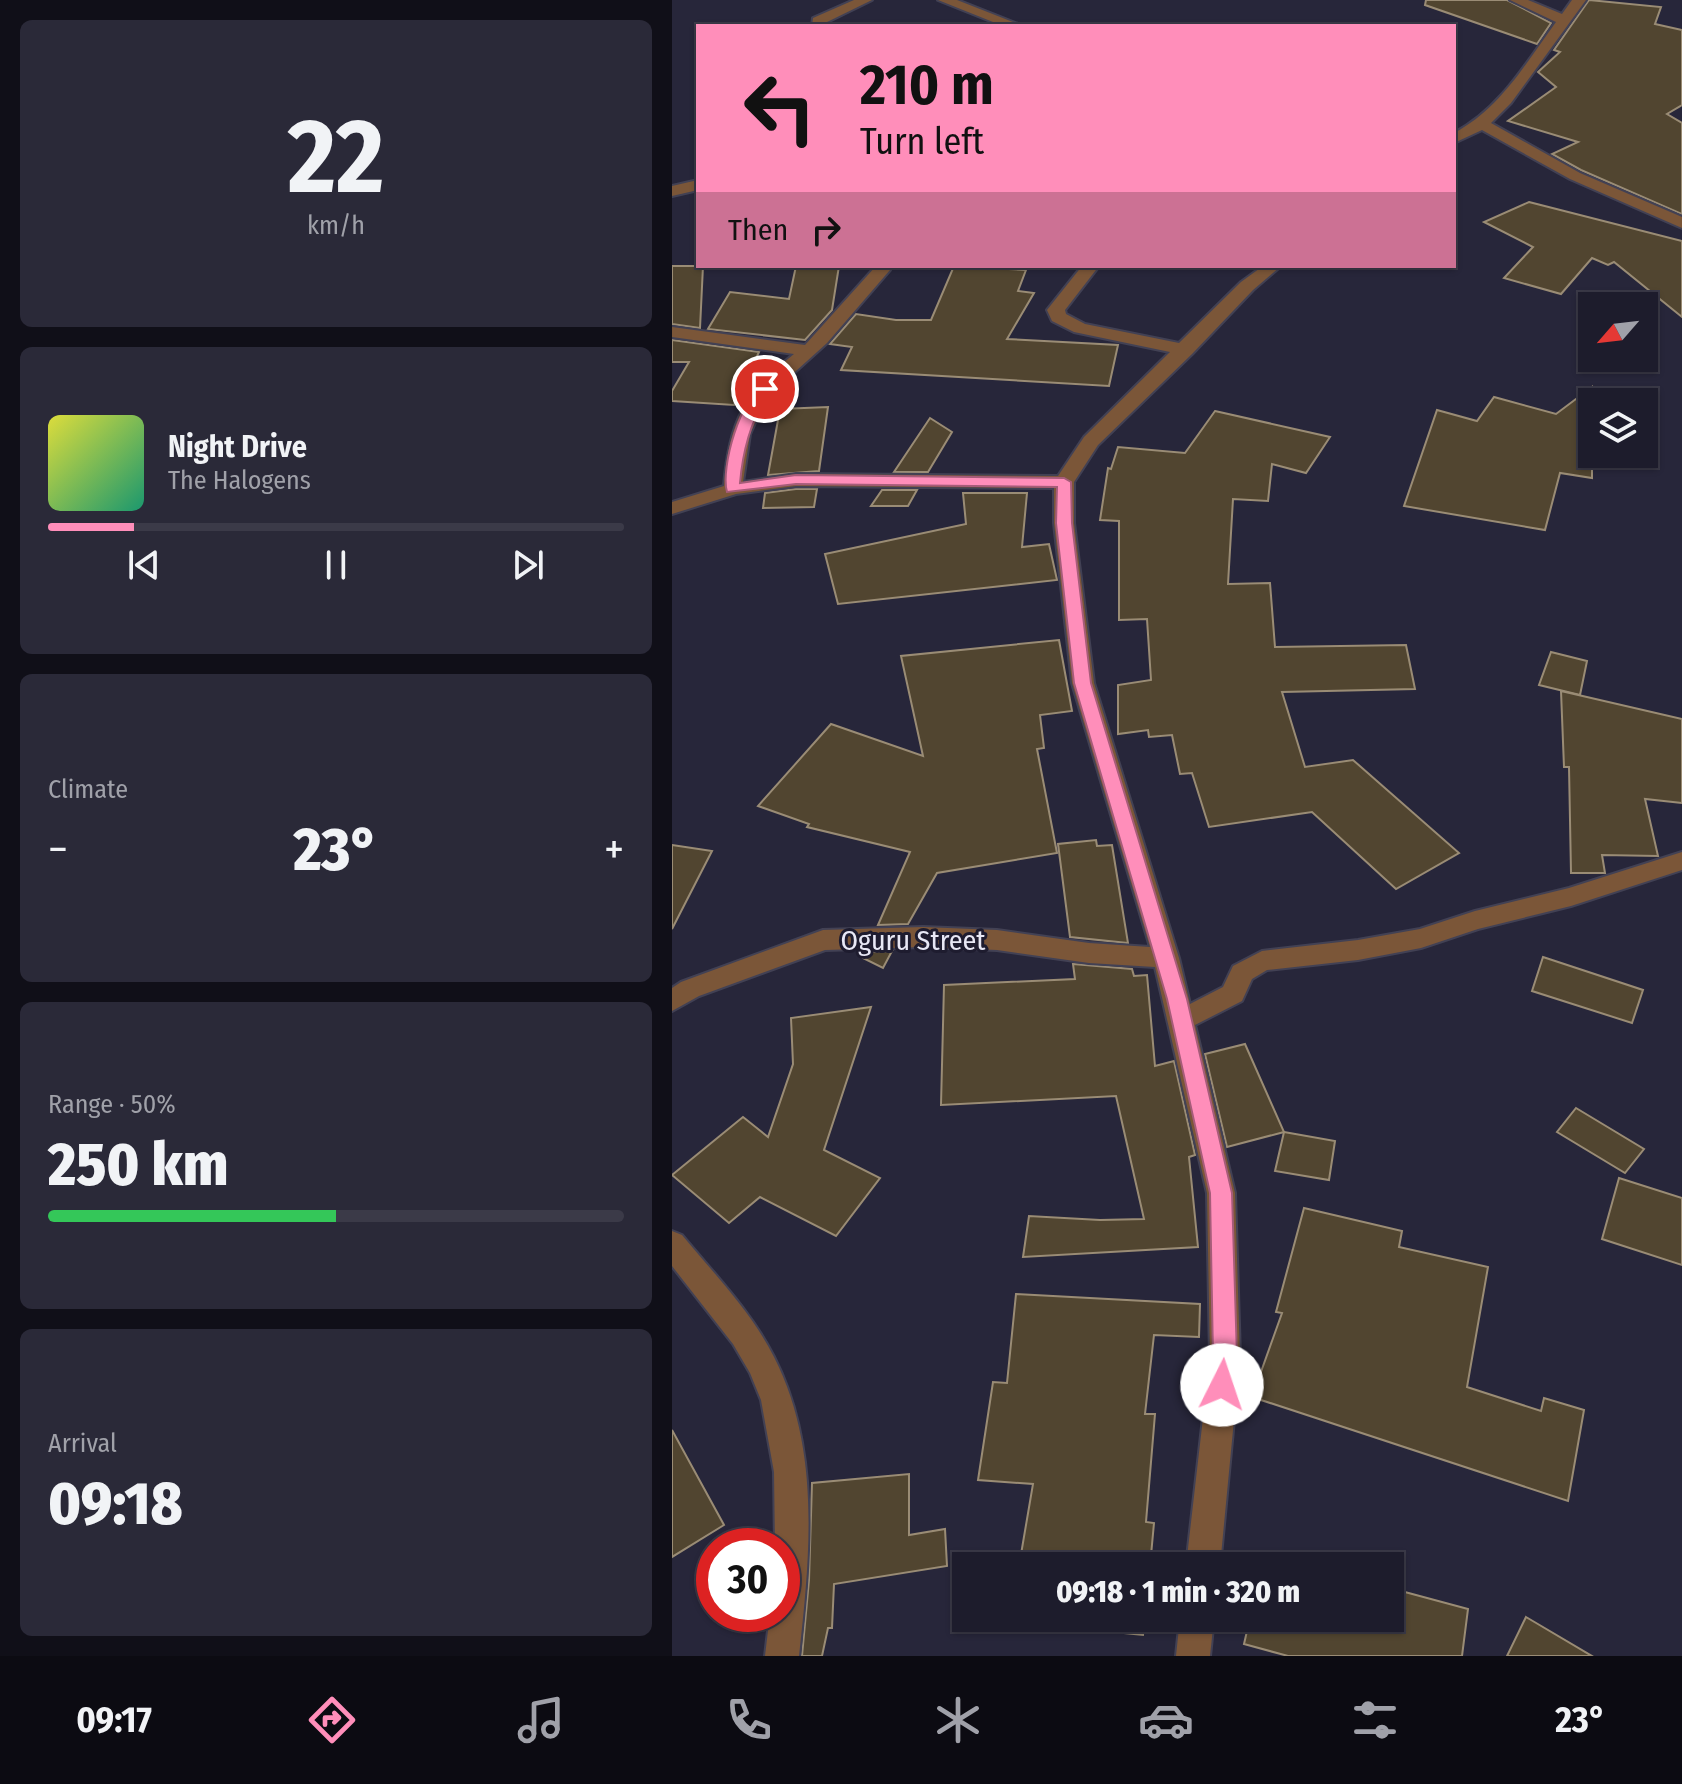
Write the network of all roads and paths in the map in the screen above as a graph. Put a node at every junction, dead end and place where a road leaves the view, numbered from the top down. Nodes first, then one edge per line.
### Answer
1 (865, 0) edge
2 (945, 0) edge
3 (1517, 0) edge
4 (1579, 0) edge
5 (1566, 21) junction
6 (819, 24) edge
7 (1011, 24) edge
8 (1482, 124) junction
9 (1456, 138) edge
10 (696, 185) edge
11 (672, 191) edge
12 (1682, 223) edge
13 (1089, 268) edge
14 (1270, 268) edge
15 (882, 270) dead end
16 (672, 332) edge
17 (1186, 350) junction
18 (808, 351) junction
19 (1064, 482) junction
20 (733, 489) junction
21 (672, 508) edge
22 (1682, 861) edge
23 (1166, 958) junction
24 (672, 1001) edge
25 (1182, 1020) junction
26 (672, 1244) edge
27 (1204, 1552) edge
28 (1196, 1632) edge
29 (782, 1656) edge
30 (1193, 1656) edge

1 - 6 street
2 - 7 street
3 - 5 street
4 - 5 street
5 - 8 street
8 - 9 street
8 - 12 street
10 - 11 street
13 - 17 street
14 - 17 street
15 - 18 street
16 - 18 street
17 - 19 street
18 - 20 street
19 - 20 street
19 - 23 street
20 - 21 street
22 - 25 street
23 - 24 street, Oguru Street
23 - 25 street
25 - 27 street
26 - 29 street
28 - 30 street

